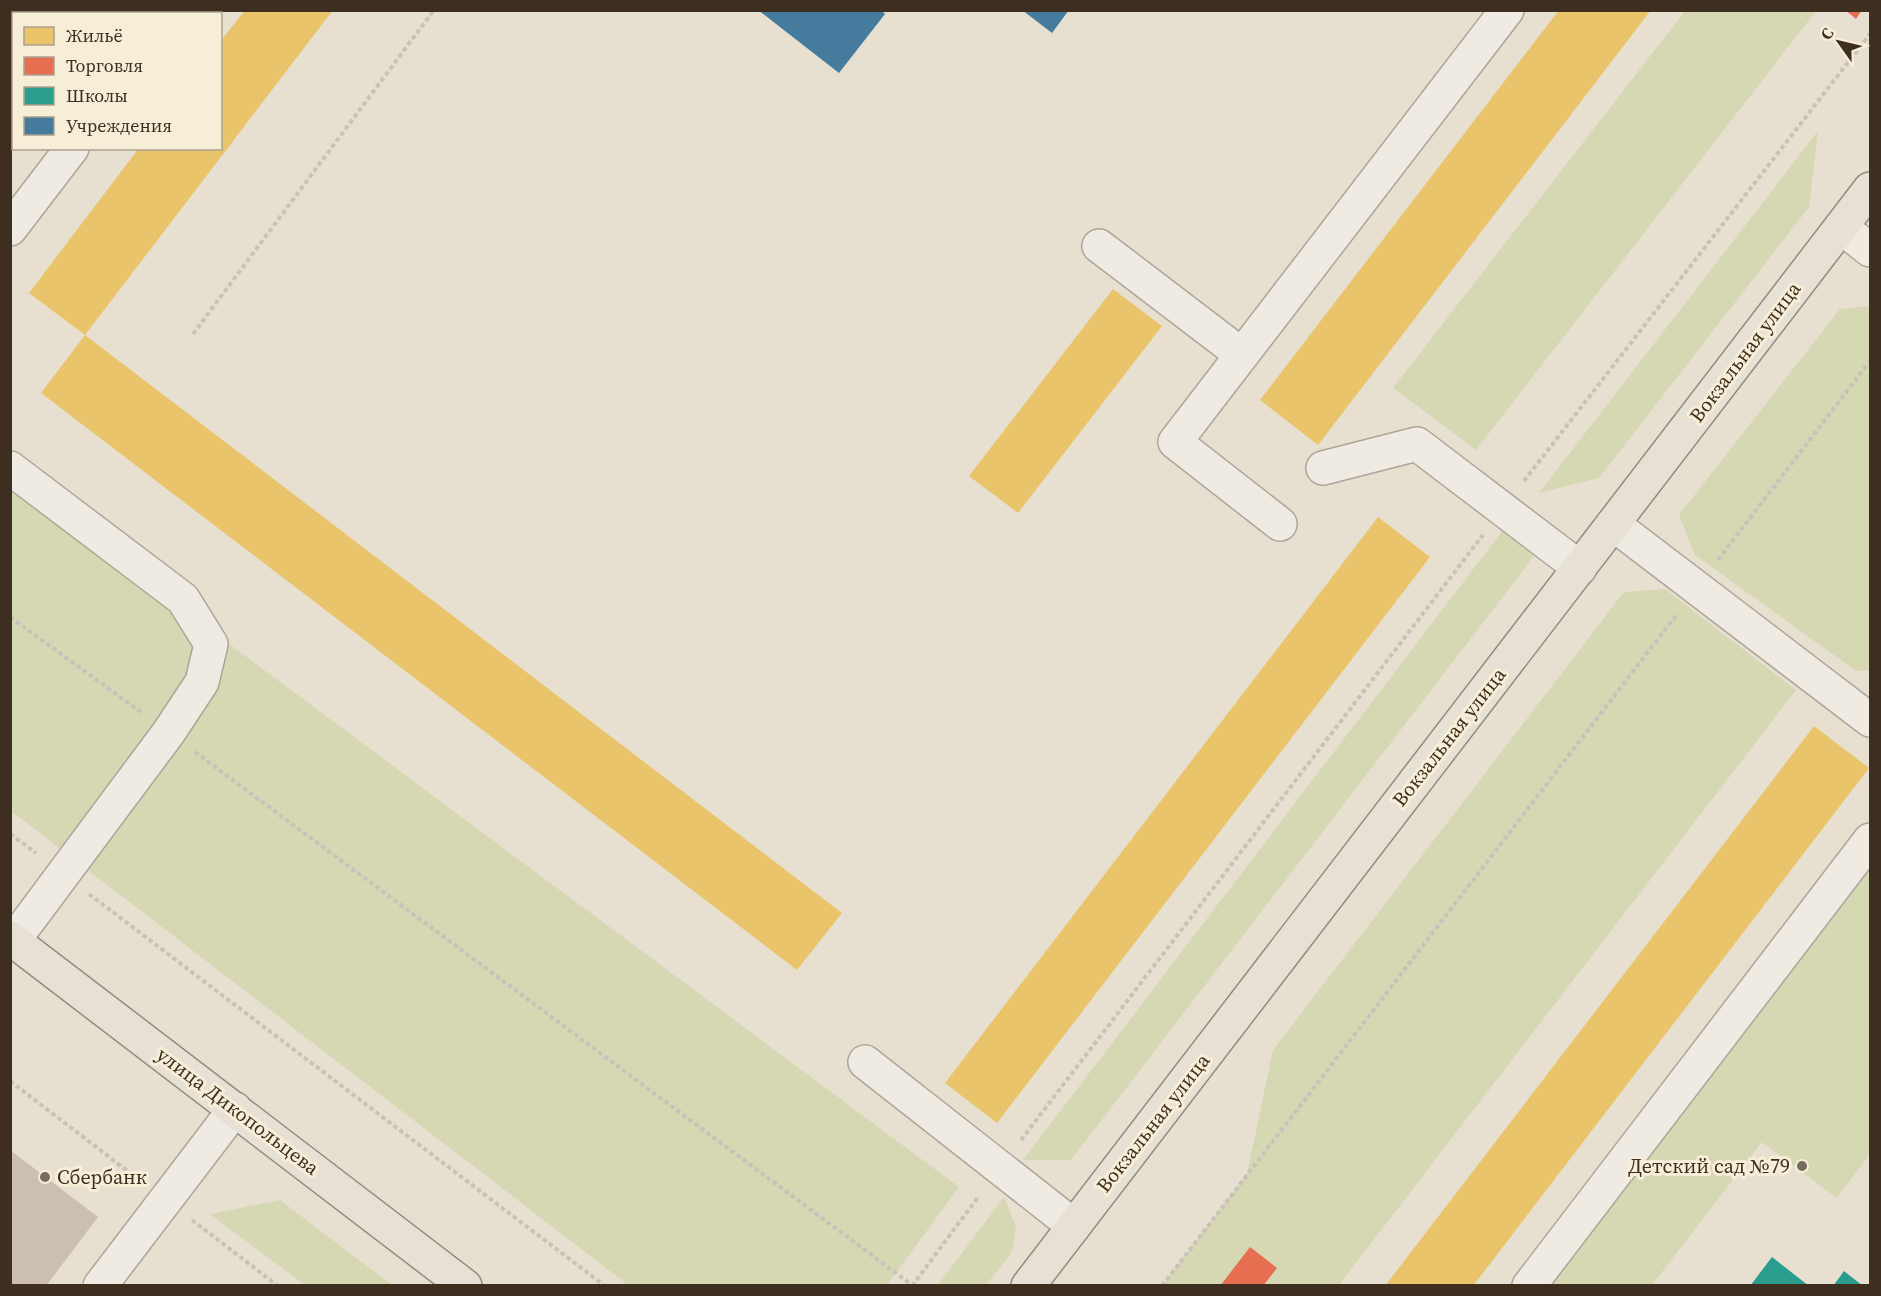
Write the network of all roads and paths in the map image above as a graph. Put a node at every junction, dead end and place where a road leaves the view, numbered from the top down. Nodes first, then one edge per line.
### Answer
1 (435, 10) edge
2 (1507, 10) edge
3 (1870, 34) edge
4 (70, 150) edge
5 (1870, 189) edge
6 (1841, 227) junction
7 (10, 229) edge
8 (1099, 246) dead end
9 (1870, 250) edge
10 (193, 334) dead end
11 (1242, 356) junction
12 (1870, 361) edge
13 (10, 468) edge
14 (1323, 468) dead end
15 (1502, 509) junction
16 (1280, 524) dead end
17 (1613, 524) junction
18 (1580, 568) junction
19 (1697, 588) junction
20 (10, 617) edge
21 (1870, 720) edge
22 (169, 732) junction
23 (10, 834) edge
24 (1870, 840) edge
25 (63, 874) junction
26 (12, 939) edge
27 (865, 1062) dead end
28 (235, 1109) junction
29 (1000, 1168) junction
30 (1074, 1226) junction
31 (912, 1285) edge
32 (100, 1286) edge
33 (465, 1286) edge
34 (605, 1286) edge
35 (1028, 1286) edge
36 (1162, 1286) edge
37 (1529, 1286) edge

1 - 10 path
2 - 11 lane
3 - 15 path
4 - 7 lane
5 - 6 main road, Вокзальная улица
6 - 9 lane
6 - 17 main road, Вокзальная улица
8 - 11 lane
11 - 16 lane
12 - 19 path
13 - 22 lane
14 - 15 lane
15 - 18 lane
15 - 29 path
17 - 18 main road, Вокзальная улица
17 - 19 lane
18 - 30 main road, Вокзальная улица
19 - 21 lane
19 - 36 path
20 - 22 path
22 - 25 lane
22 - 31 path
23 - 25 path
24 - 37 lane
25 - 26 lane
25 - 34 path
26 - 28 main road, улица Дикопольцева
27 - 29 lane
28 - 32 lane
28 - 33 main road, улица Дикопольцева
29 - 30 lane
29 - 31 path
30 - 35 main road, Вокзальная улица

